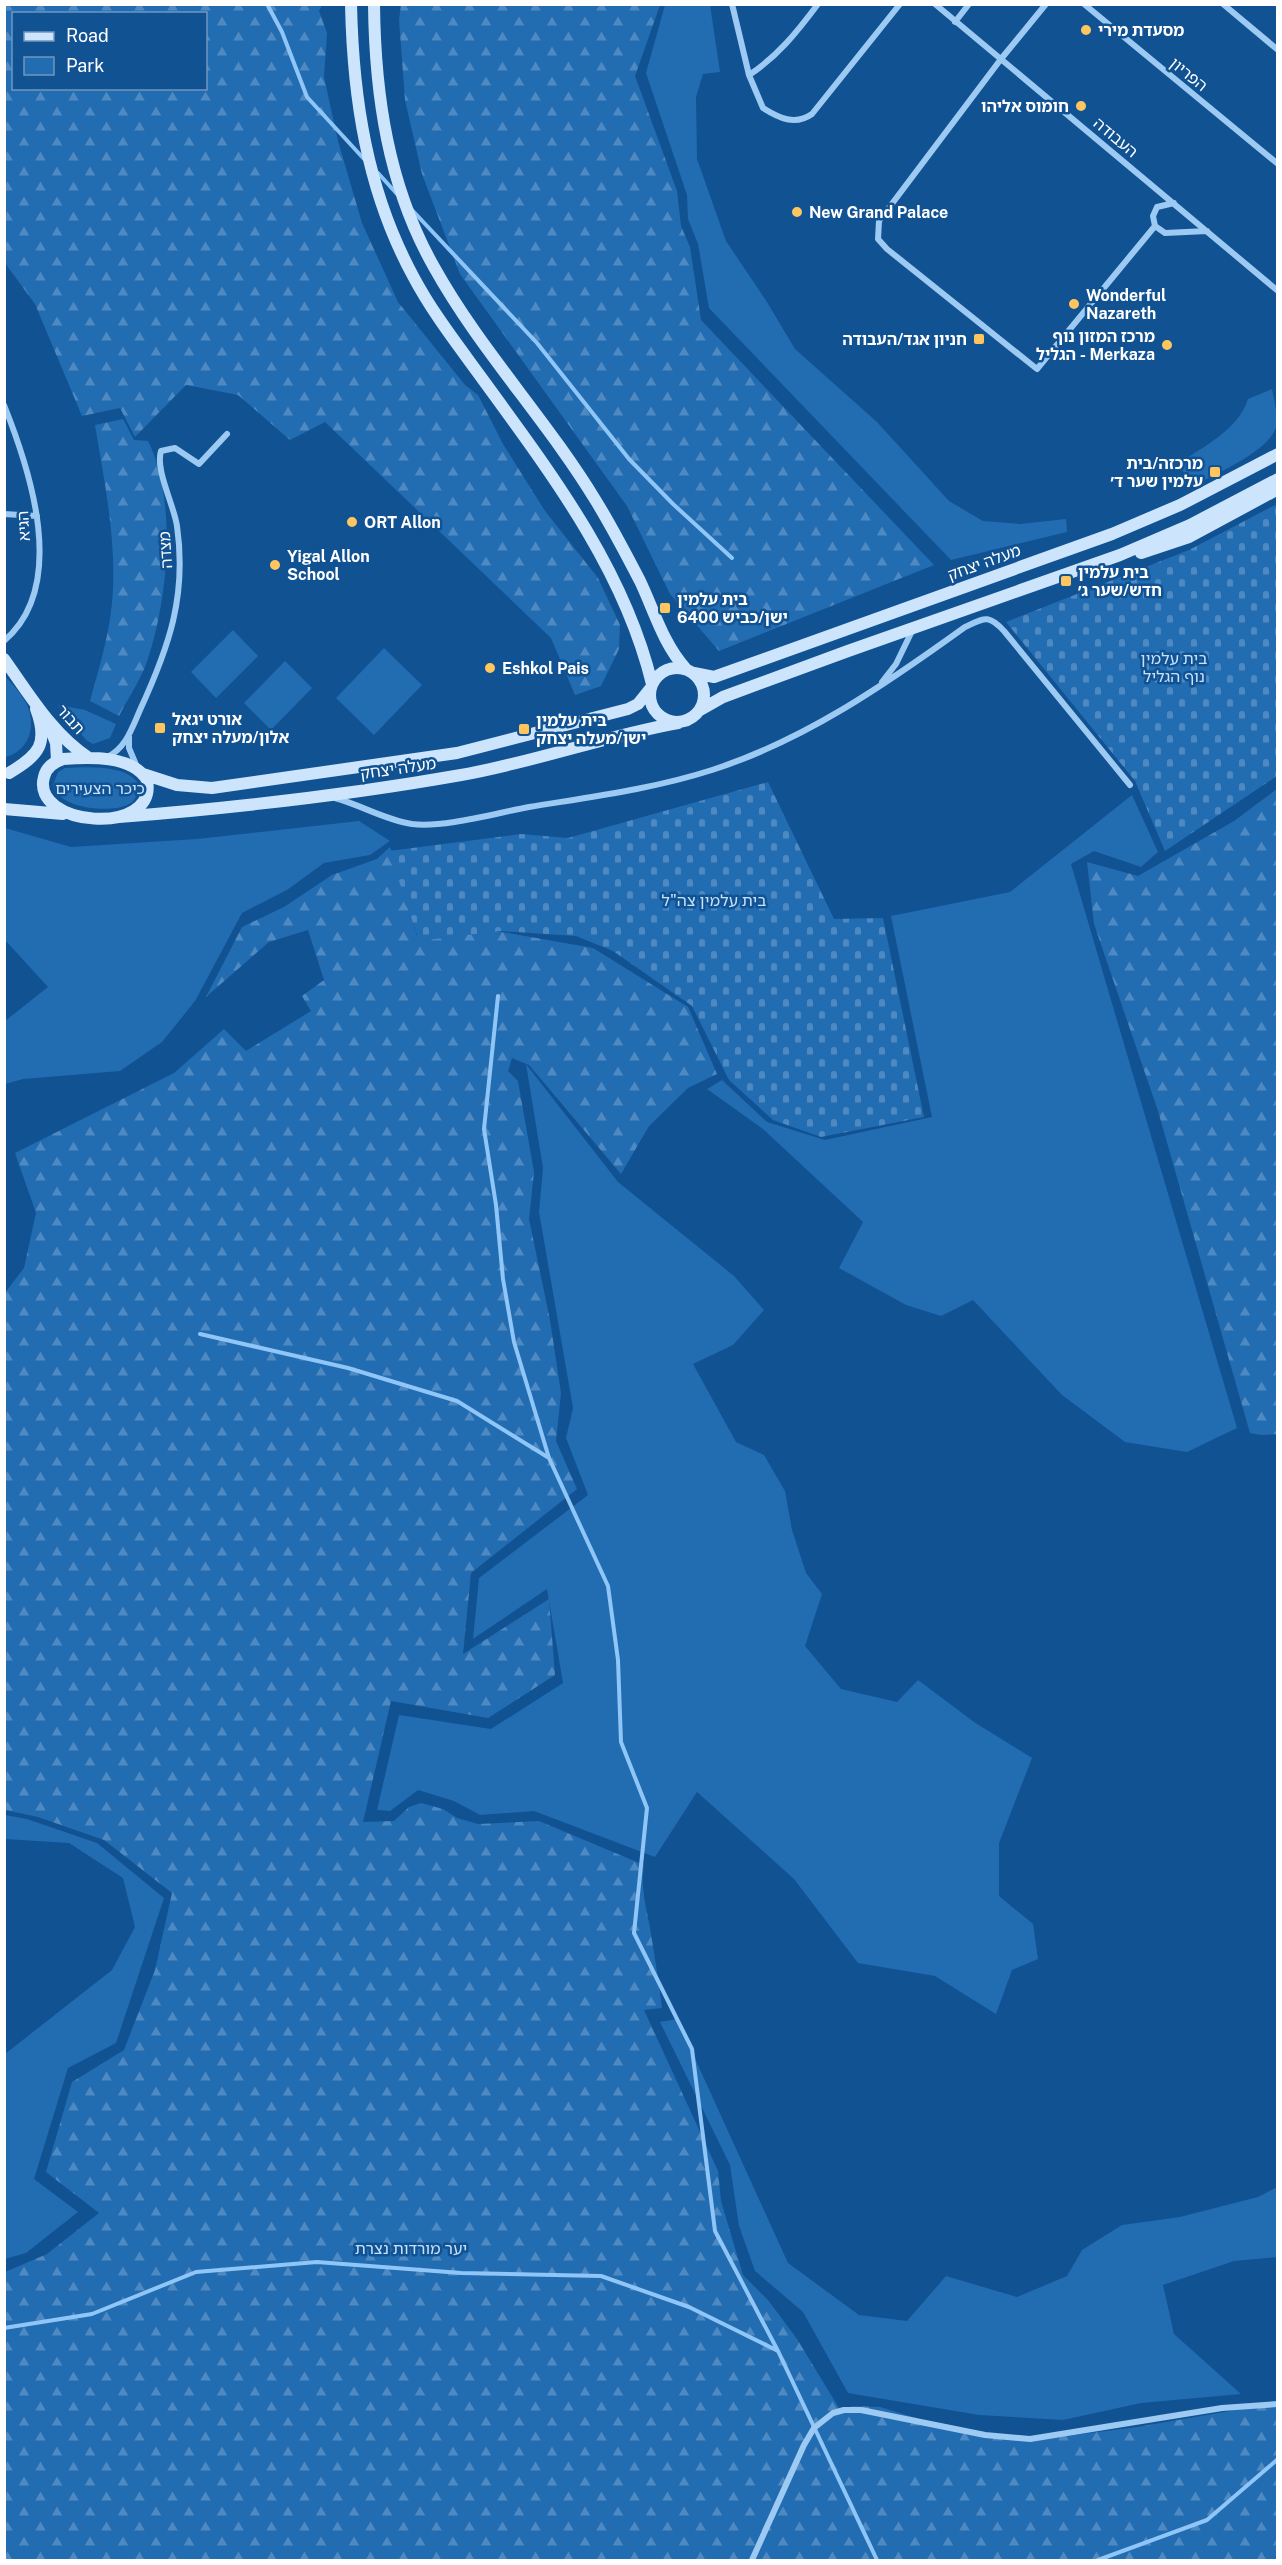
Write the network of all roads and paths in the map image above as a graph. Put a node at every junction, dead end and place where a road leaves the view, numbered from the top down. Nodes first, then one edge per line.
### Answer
1 (351, 4) edge
2 (374, 4) edge
3 (732, 4) edge
4 (818, 4) edge
5 (900, 4) edge
6 (935, 4) edge
7 (969, 4) edge
8 (1046, 4) edge
9 (1084, 4) edge
10 (1223, 4) edge
11 (955, 22) junction
12 (1278, 50) edge
13 (1001, 59) junction
14 (749, 75) junction
15 (1278, 164) edge
16 (1174, 203) junction
17 (1155, 226) junction
18 (1207, 231) junction
19 (1278, 291) edge
20 (4, 405) edge
21 (227, 434) dead end
22 (1278, 454) edge
23 (1278, 479) edge
24 (1278, 489) edge
25 (4, 514) edge
26 (37, 516) junction
27 (1101, 561) junction
28 (913, 628) junction
29 (4, 641) edge
30 (4, 659) edge
31 (690, 671) junction
32 (651, 686) junction
33 (878, 687) junction
34 (32, 697) junction
35 (42, 710) junction
36 (700, 710) junction
37 (678, 723) junction
38 (133, 726) junction
39 (96, 759) junction
40 (54, 762) junction
41 (140, 771) junction
42 (7, 773) edge
43 (1130, 785) dead end
44 (323, 795) junction
45 (4, 809) edge
46 (74, 815) junction
47 (119, 816) junction
48 (1278, 2404) edge
49 (752, 2560) edge

1 - 32 main road
2 - 31 main road
3 - 14 street
4 - 14 street
5 - 14 street
6 - 11 street, העבודה
7 - 11 street
8 - 13 street
9 - 15 street, הפריון
10 - 12 street
11 - 13 street, העבודה
13 - 16 street, העבודה
13 - 17 street
16 - 17 street
16 - 18 street, העבודה
17 - 18 street
18 - 19 street, העבודה
20 - 26 street, הגיא
21 - 38 street, מצדה
22 - 31 main road, מעלה יצחק
23 - 27 main road
24 - 27 main road
25 - 26 street
26 - 29 street, הגיא
27 - 28 main road
28 - 33 street
28 - 36 main road
30 - 34 main road
31 - 32 main road
31 - 36 main road
32 - 37 main road
32 - 41 main road, מעלה יצחק
33 - 43 street
33 - 44 street
34 - 35 main road
34 - 42 main road
35 - 39 main road, תבור
35 - 40 main road, תבור
36 - 37 main road
37 - 44 main road, מעלה יצחק
38 - 39 street, מצדה
38 - 41 street, מצדה
39 - 40 main road
39 - 41 main road, מעלה יצחק
40 - 42 main road
40 - 46 main road
41 - 47 main road
44 - 47 main road, מעלה יצחק
45 - 46 main road
46 - 47 main road, מעלה יצחק
48 - 49 street

